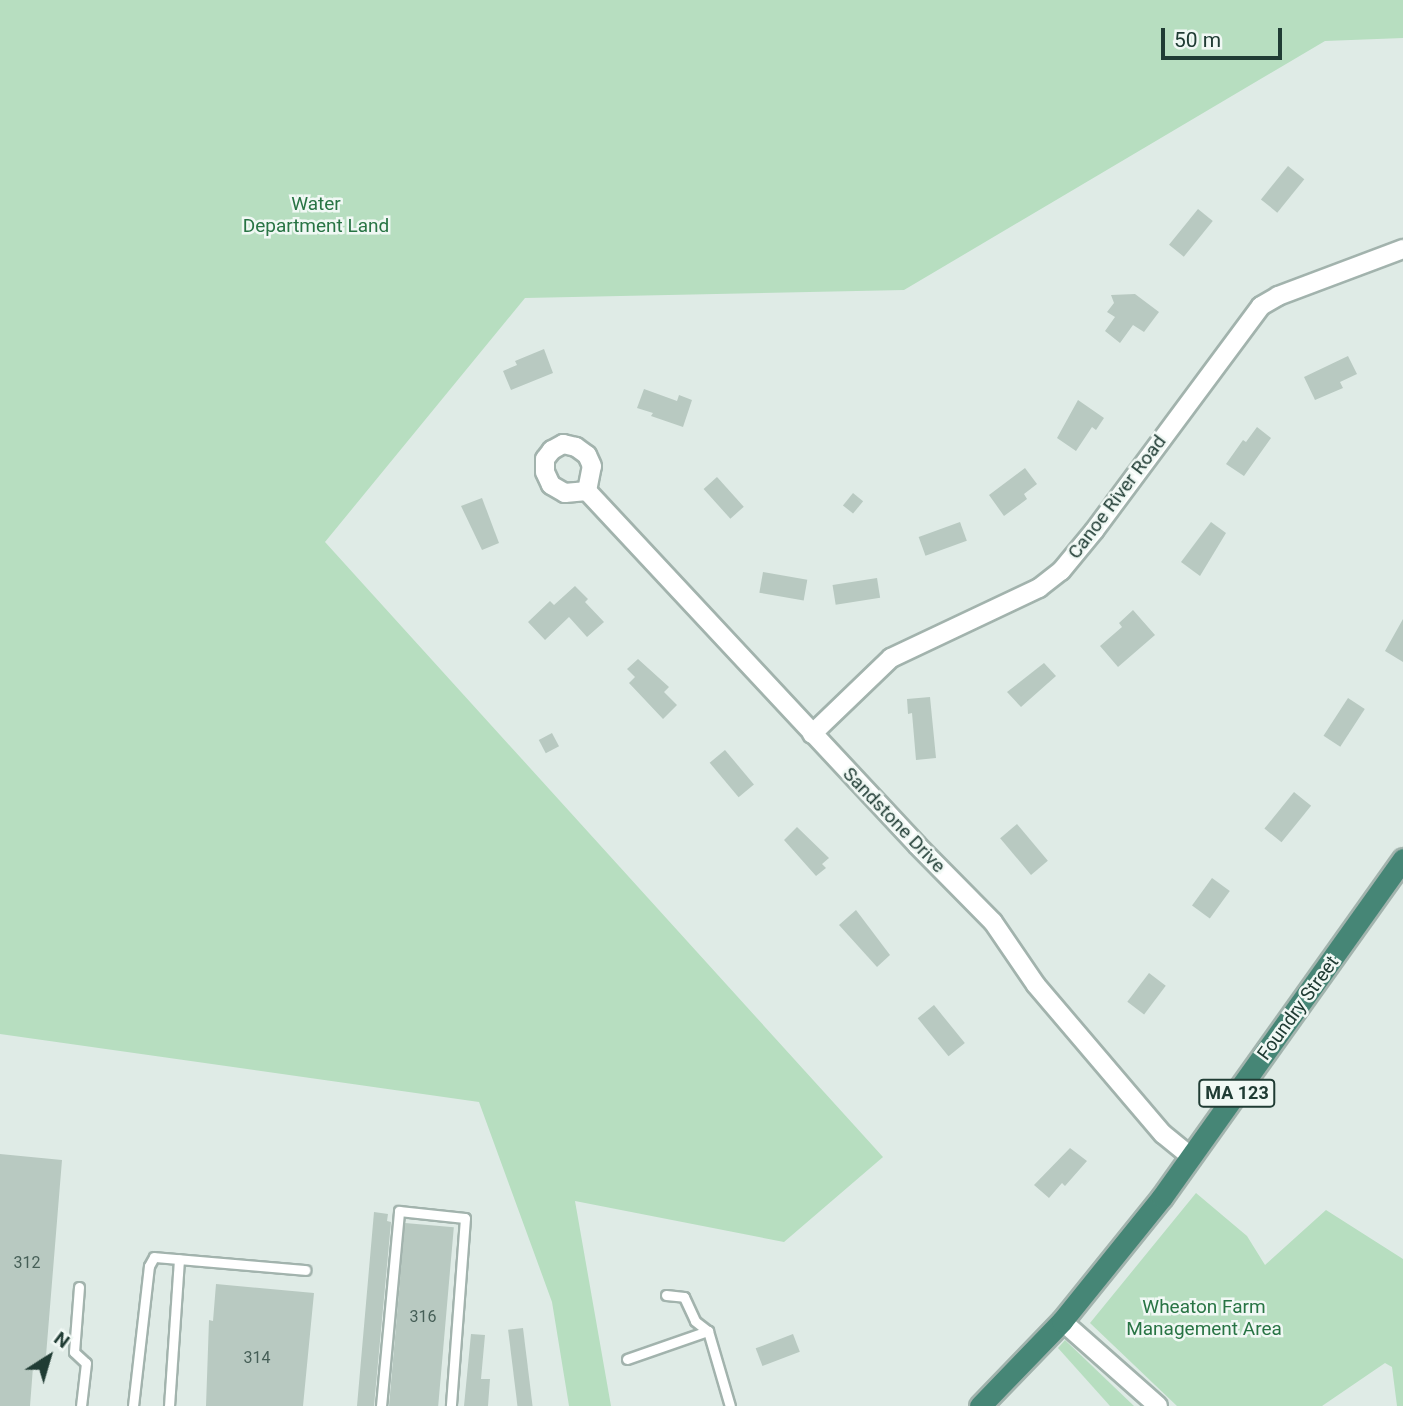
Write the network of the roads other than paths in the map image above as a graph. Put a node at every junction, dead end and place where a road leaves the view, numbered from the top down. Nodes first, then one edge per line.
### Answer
1 (1403, 249) edge
2 (587, 491) dead end
3 (812, 734) junction
4 (1403, 859) edge
5 (1191, 1157) junction
6 (179, 1259) junction
7 (305, 1270) dead end
8 (79, 1287) dead end
9 (666, 1295) dead end
10 (1062, 1321) junction
11 (708, 1331) junction
12 (627, 1359) dead end
13 (81, 1406) edge
14 (133, 1406) edge
15 (169, 1406) edge
16 (381, 1406) edge
17 (451, 1406) edge
18 (730, 1406) edge
19 (980, 1406) edge
20 (1158, 1406) edge

1 - 3 street, Canoe River Road
2 - 3 street, Sandstone Drive
3 - 5 street, Sandstone Drive
4 - 5 highway, Foundry Street / MA 123
5 - 10 highway, Foundry Street / MA 123
6 - 7 lane
6 - 14 lane
6 - 15 lane
8 - 13 lane
9 - 11 lane
10 - 19 highway, MA 123
10 - 20 street
11 - 12 lane
11 - 18 lane
16 - 17 lane

